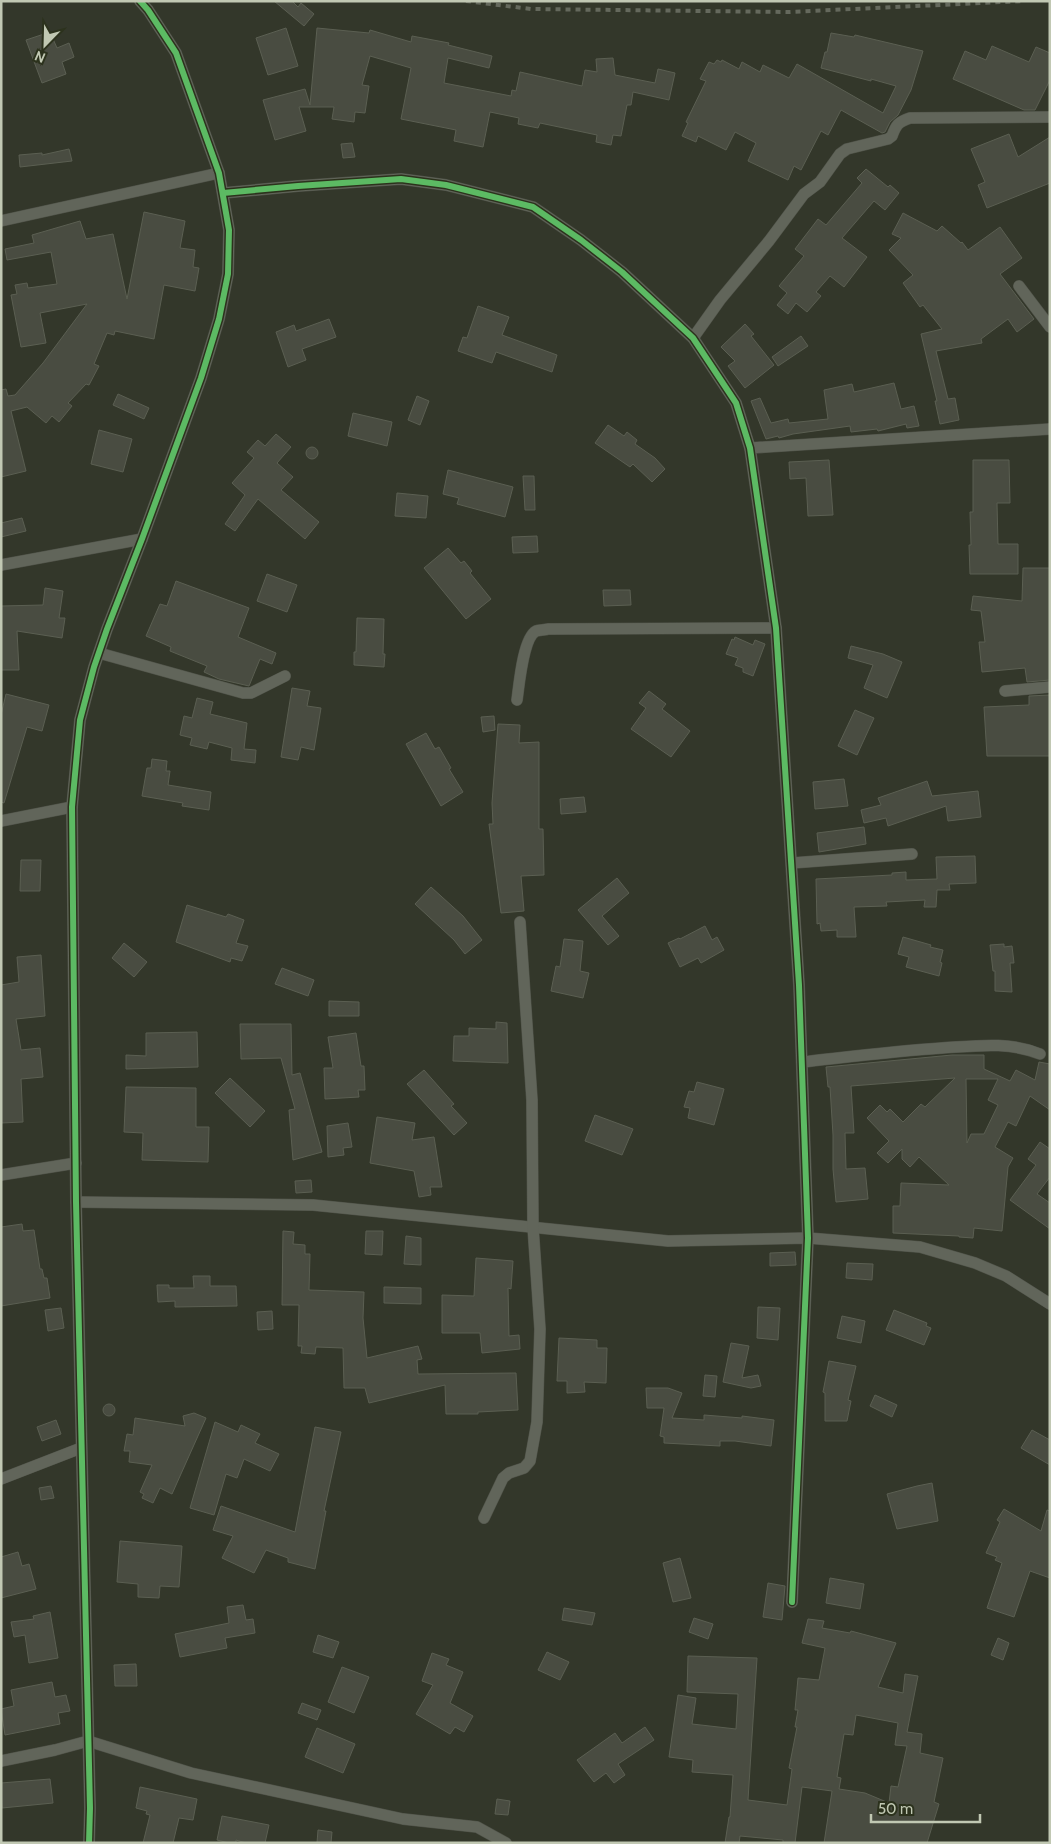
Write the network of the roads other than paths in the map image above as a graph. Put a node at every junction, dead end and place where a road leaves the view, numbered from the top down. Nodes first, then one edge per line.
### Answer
1 (140, 1) edge
2 (1050, 117) edge
3 (219, 173) junction
4 (223, 193) junction
5 (1, 221) edge
6 (1019, 286) dead end
7 (1050, 327) edge
8 (693, 338) junction
9 (1050, 429) edge
10 (750, 448) junction
11 (142, 538) junction
12 (1, 565) edge
13 (776, 628) junction
14 (99, 653) junction
15 (285, 676) dead end
16 (1050, 687) edge
17 (1005, 691) dead end
18 (517, 700) dead end
19 (72, 807) junction
20 (1, 821) edge
21 (912, 854) dead end
22 (792, 863) junction
23 (520, 922) dead end
24 (1040, 1054) dead end
25 (802, 1062) junction
26 (76, 1163) junction
27 (1, 1175) edge
28 (76, 1202) junction
29 (533, 1227) junction
30 (808, 1238) junction
31 (1050, 1304) edge
32 (81, 1448) junction
33 (1, 1479) edge
34 (484, 1518) dead end
35 (792, 1602) dead end
36 (88, 1741) junction
37 (1, 1761) edge
38 (89, 1843) edge
39 (506, 1843) edge

1 - 3 street
2 - 8 street
3 - 4 street
3 - 5 street
4 - 8 street
4 - 11 street
6 - 7 street
8 - 10 street
9 - 10 street
10 - 13 street
11 - 12 street
11 - 14 street
13 - 18 street
13 - 22 street
14 - 15 street
14 - 19 street
16 - 17 street
19 - 20 street
19 - 26 street
21 - 22 street
22 - 25 street
23 - 29 street
24 - 25 street
25 - 30 street
26 - 27 street
26 - 28 street
28 - 29 street
28 - 32 street
29 - 30 street
29 - 34 street
30 - 31 street
30 - 35 street
32 - 33 street
32 - 36 street
36 - 37 street
36 - 38 street
36 - 39 street

